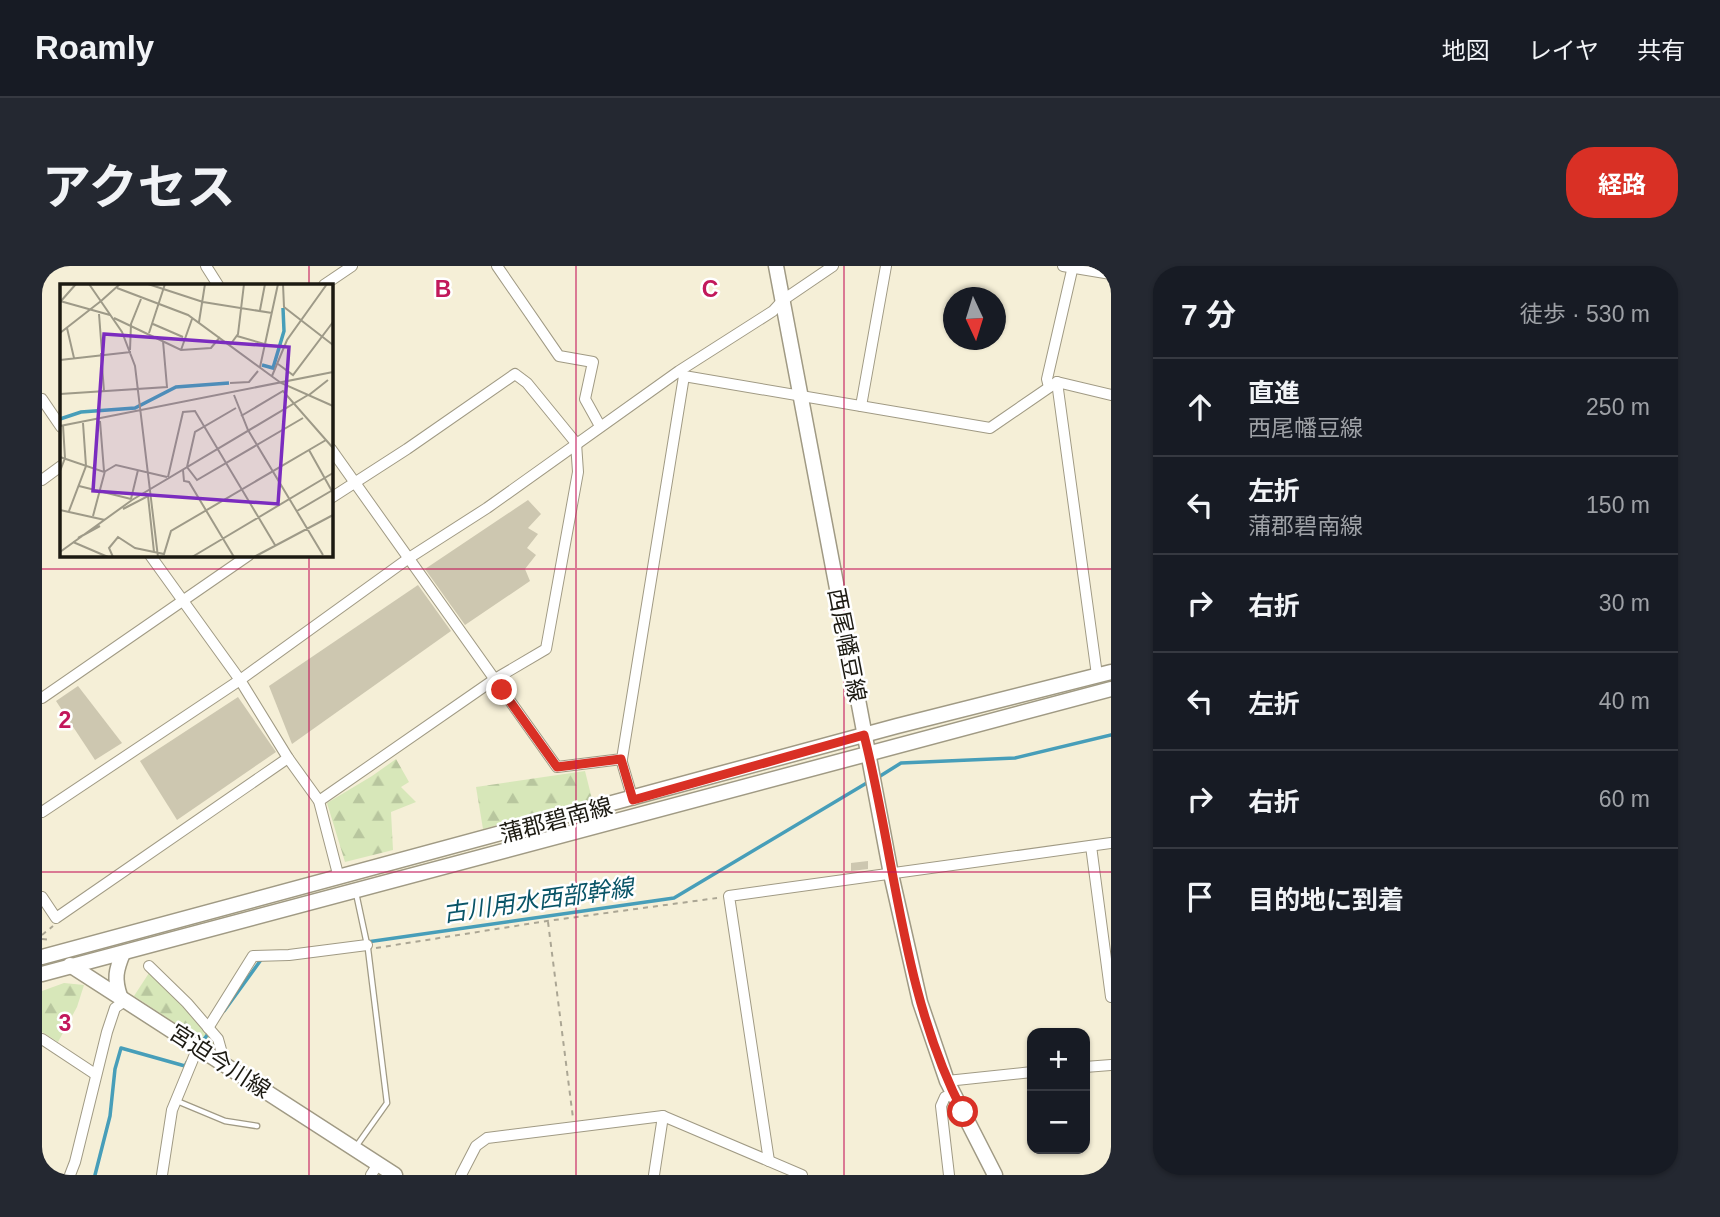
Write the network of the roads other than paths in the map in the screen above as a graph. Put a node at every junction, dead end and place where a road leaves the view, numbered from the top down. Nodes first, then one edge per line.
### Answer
1 (206, 266) edge
2 (352, 266) edge
3 (497, 266) edge
4 (776, 266) edge
5 (833, 266) edge
6 (886, 266) edge
7 (1070, 267) edge
8 (1111, 274) edge
9 (217, 284) edge
10 (325, 284) edge
11 (783, 300) junction
12 (682, 374) junction
13 (1053, 385) junction
14 (1111, 395) edge
15 (799, 397) junction
16 (42, 399) edge
17 (861, 406) junction
18 (60, 426) edge
19 (600, 426) junction
20 (576, 443) junction
21 (332, 450) edge
22 (60, 467) edge
23 (42, 480) edge
24 (353, 482) junction
25 (332, 497) edge
26 (151, 556) edge
27 (248, 556) edge
28 (409, 558) junction
29 (182, 601) junction
30 (1104, 674) edge
31 (495, 679) junction
32 (240, 680) junction
33 (1111, 689) edge
34 (42, 698) edge
35 (864, 735) junction
36 (288, 758) junction
37 (870, 758) junction
38 (621, 759) junction
39 (633, 800) junction
40 (319, 801) junction
41 (42, 812) edge
42 (1111, 843) edge
43 (1091, 846) junction
44 (891, 874) junction
45 (339, 878) junction
46 (355, 890) junction
47 (42, 897) edge
48 (367, 947) junction
49 (123, 953) junction
50 (43, 956) edge
51 (72, 966) junction
52 (149, 966) dead end
53 (42, 974) edge
54 (1111, 997) edge
55 (123, 998) junction
56 (208, 1028) junction
57 (42, 1039) edge
58 (198, 1047) junction
59 (225, 1064) junction
60 (1111, 1065) edge
61 (1090, 1067) edge
62 (95, 1074) junction
63 (1027, 1074) edge
64 (951, 1087) junction
65 (177, 1100) junction
66 (663, 1116) junction
67 (257, 1126) dead end
68 (355, 1149) junction
69 (769, 1161) junction
70 (374, 1170) edge
71 (69, 1175) edge
72 (162, 1175) edge
73 (395, 1175) edge
74 (461, 1175) edge
75 (654, 1175) edge
76 (802, 1175) edge
77 (949, 1175) edge
78 (995, 1175) edge

1 - 9 street
2 - 10 street
3 - 19 street
4 - 11 main road, 西尾幡豆線
5 - 11 street
6 - 17 street
7 - 8 street
7 - 13 street
11 - 12 street
11 - 15 main road, 西尾幡豆線
12 - 15 street
12 - 19 street
12 - 38 street
13 - 14 street
13 - 17 street
13 - 30 street
15 - 17 street
15 - 35 main road, 西尾幡豆線
16 - 18 street
19 - 20 street
20 - 24 street
20 - 28 street
20 - 31 street
21 - 24 street
22 - 23 street
24 - 25 street
24 - 28 street
26 - 29 street
27 - 29 street
28 - 31 street
28 - 32 street
29 - 32 street
29 - 34 street
30 - 35 main road, 蒲郡碧南線
31 - 38 street
31 - 40 street
32 - 36 street
32 - 41 street
33 - 37 main road, 蒲郡碧南線
35 - 37 main road, 西尾幡豆線
35 - 39 main road, 蒲郡碧南線
36 - 40 street
36 - 47 street
37 - 44 main road, 西尾幡豆線
37 - 46 main road, 蒲郡碧南線
38 - 39 street
39 - 45 main road, 蒲郡碧南線
40 - 45 street
42 - 43 street
43 - 44 street
43 - 54 street
44 - 64 main road, 西尾幡豆線
44 - 69 street
45 - 50 main road, 蒲郡碧南線
46 - 48 lane
46 - 49 main road, 蒲郡碧南線
48 - 56 street
48 - 68 lane
49 - 51 main road, 蒲郡碧南線
49 - 55 main road
50 - 51 main road, 宮迫今川線
51 - 53 main road, 蒲郡碧南線
51 - 55 main road, 宮迫今川線
52 - 56 street
55 - 58 main road, 宮迫今川線
55 - 62 street
56 - 59 street
57 - 62 street
58 - 59 main road, 宮迫今川線
58 - 65 street
59 - 68 main road, 宮迫今川線
60 - 61 street
62 - 71 street
63 - 64 street
64 - 77 street
64 - 78 main road, 西尾幡豆線
65 - 67 lane
65 - 72 street
66 - 69 street
66 - 74 street
66 - 75 street
68 - 70 main road, 宮迫今川線
69 - 76 street
70 - 73 main road, 宮迫今川線

